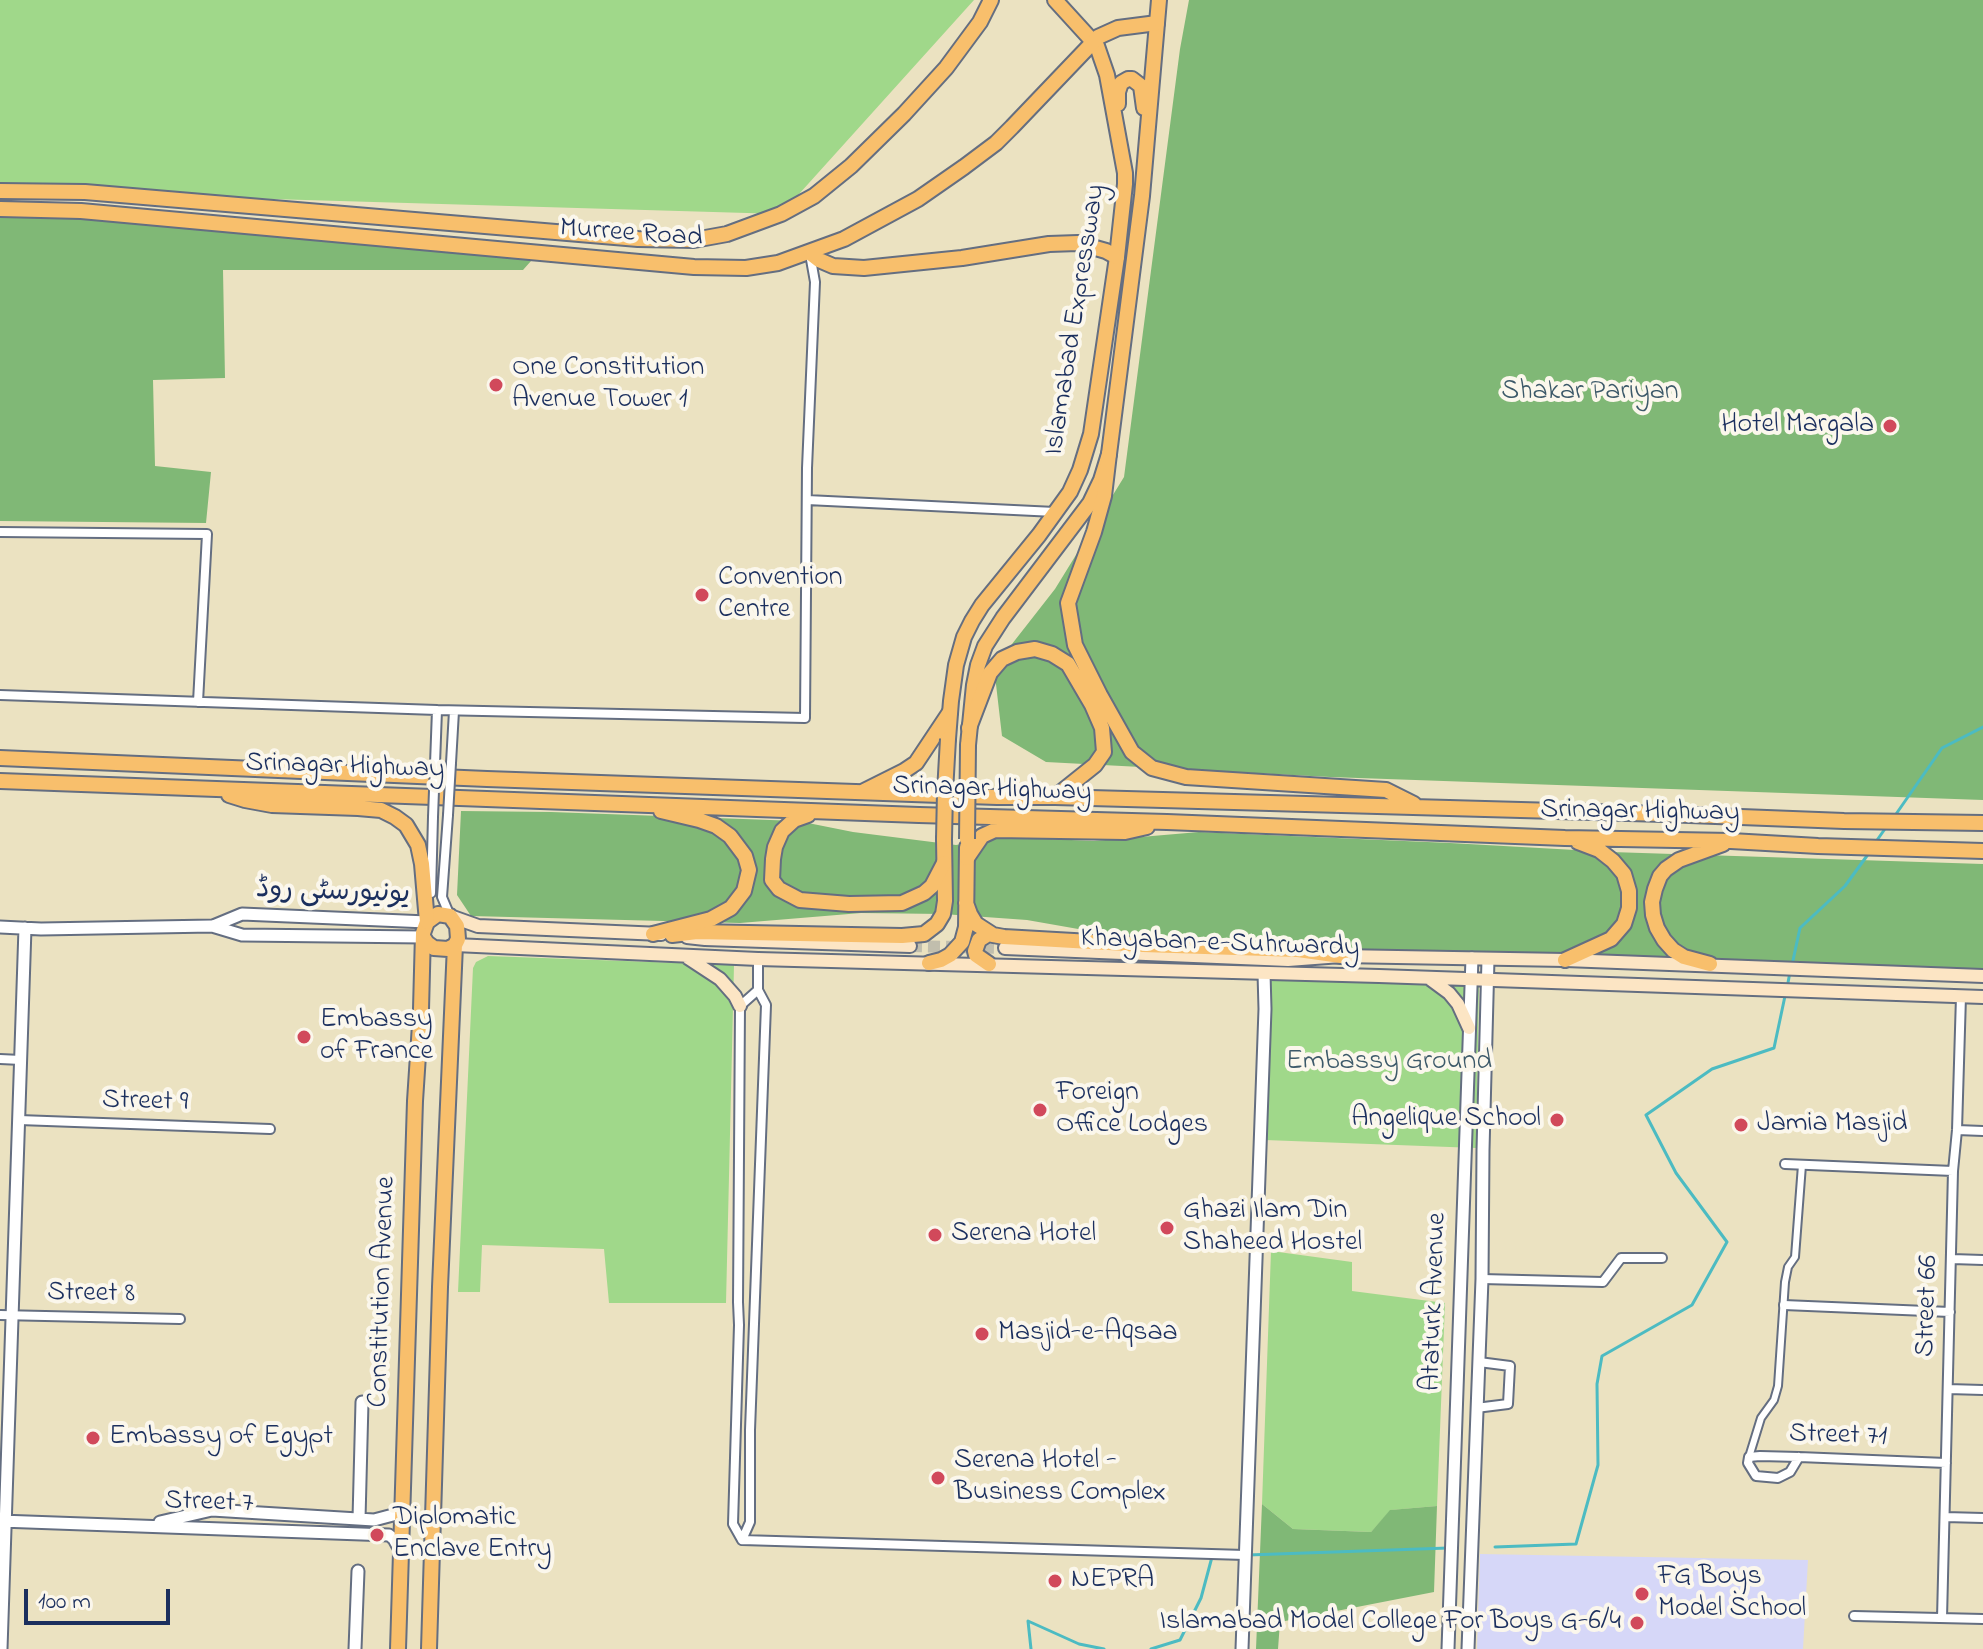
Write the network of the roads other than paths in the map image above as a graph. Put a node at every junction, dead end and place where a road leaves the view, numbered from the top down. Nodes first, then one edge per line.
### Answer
1 (991, 0) edge
2 (1055, 0) edge
3 (1159, 0) edge
4 (1157, 23) junction
5 (1093, 41) junction
6 (1121, 144) junction
7 (1147, 145) junction
8 (0, 191) edge
9 (0, 209) edge
10 (543, 232) junction
11 (810, 253) junction
12 (541, 254) junction
13 (1117, 257) junction
14 (1109, 454) junction
15 (807, 500) junction
16 (1055, 512) junction
17 (0, 532) edge
18 (0, 695) edge
19 (198, 702) junction
20 (437, 710) junction
21 (454, 711) junction
22 (950, 712) junction
23 (969, 728) junction
24 (0, 758) edge
25 (0, 781) edge
26 (212, 789) junction
27 (860, 792) junction
28 (1055, 797) junction
29 (630, 804) junction
30 (1421, 807) junction
31 (816, 812) junction
32 (1167, 822) junction
33 (1983, 826) edge
34 (1565, 838) junction
35 (1731, 841) junction
36 (1983, 848) edge
37 (967, 858) junction
38 (944, 863) junction
39 (966, 903) junction
40 (450, 916) junction
41 (429, 920) junction
42 (212, 926) junction
43 (0, 927) edge
44 (25, 928) junction
45 (506, 928) junction
46 (990, 933) junction
47 (653, 934) junction
48 (672, 935) joint
49 (423, 937) junction
50 (455, 945) junction
51 (507, 947) junction
52 (1005, 948) tunnel mouth
53 (683, 955) junction
54 (1341, 956) junction
55 (1472, 958) junction
56 (758, 959) junction
57 (1488, 959) junction
58 (1565, 960) junction
59 (929, 963) junction
60 (989, 964) junction
61 (1710, 964) junction
62 (1844, 971) junction
63 (1264, 973) junction
64 (1983, 976) edge
65 (1428, 978) junction
66 (1471, 979) junction
67 (1488, 979) junction
68 (758, 990) junction
69 (1836, 991) junction
70 (1961, 996) junction
71 (1983, 997) edge
72 (740, 1006) junction
73 (1469, 1028) junction
74 (0, 1059) edge
75 (21, 1060) junction
76 (19, 1120) junction
77 (270, 1129) dead end
78 (1957, 1130) junction
79 (1983, 1131) edge
80 (1785, 1164) dead end
81 (1802, 1165) junction
82 (1953, 1171) junction
83 (1662, 1258) dead end
84 (1952, 1259) junction
85 (1983, 1260) edge
86 (1482, 1279) junction
87 (738, 1302) junction
88 (755, 1304) junction
89 (1784, 1305) junction
90 (1950, 1312) junction
91 (5, 1315) edge
92 (180, 1319) dead end
93 (739, 1325) junction
94 (755, 1325) junction
95 (1479, 1362) junction
96 (1948, 1389) junction
97 (1983, 1390) edge
98 (362, 1402) dead end
99 (1476, 1408) junction
100 (1749, 1457) junction
101 (1799, 1457) junction
102 (1946, 1463) junction
103 (404, 1503) junction
104 (1945, 1517) junction
105 (1983, 1518) edge
106 (359, 1519) junction
107 (2, 1522) edge
108 (143, 1526) junction
109 (742, 1540) junction
110 (402, 1554) junction
111 (1245, 1555) junction
112 (358, 1571) dead end
113 (1854, 1616) dead end
114 (1942, 1618) junction
115 (1983, 1619) edge
116 (1, 1649) edge
117 (355, 1649) edge
118 (398, 1649) edge
119 (429, 1649) edge
120 (1242, 1649) edge
121 (1448, 1649) edge
122 (1468, 1649) edge

1 - 10 main road, Murree Road
2 - 5 main road, Islamabad Expressway
3 - 4 main road
4 - 5 main road, Murree Road
4 - 7 main road, Islamabad Expressway
5 - 6 main road, Islamabad Expressway
5 - 11 main road, Murree Road
6 - 7 main road
6 - 13 main road, Islamabad Expressway
7 - 14 main road, Islamabad Expressway
8 - 10 main road, Murree Road
9 - 12 main road, Murree Road
10 - 12 main road
11 - 12 main road, Murree Road
11 - 13 main road
11 - 15 street
13 - 16 main road, Islamabad Expressway
14 - 23 main road, Islamabad Expressway
14 - 30 main road
15 - 16 street
15 - 21 street
16 - 22 main road, Islamabad Expressway
17 - 19 street
18 - 19 street
19 - 20 street
20 - 21 street
20 - 41 street, bridge
21 - 40 street, bridge
22 - 27 main road
22 - 38 main road, Islamabad Expressway, bridge
23 - 28 main road
23 - 37 main road, Islamabad Expressway, bridge
24 - 27 main road, Srinagar Highway
25 - 26 main road, Srinagar Highway
26 - 29 main road, Srinagar Highway
26 - 41 main road
27 - 28 main road, Srinagar Highway
28 - 30 main road, Srinagar Highway
29 - 31 main road, Srinagar Highway
29 - 47 main road
30 - 33 main road, Srinagar Highway
31 - 32 main road, Srinagar Highway
31 - 38 main road
32 - 34 main road, Srinagar Highway
32 - 37 main road
34 - 35 main road, Srinagar Highway
34 - 58 main road
35 - 36 main road, Srinagar Highway
35 - 61 main road
37 - 39 main road, Islamabad Expressway
38 - 48 main road, Islamabad Expressway
39 - 46 main road
39 - 59 main road, Islamabad Expressway
40 - 41 main road
40 - 45 main road
40 - 50 main road
41 - 42 street, یونیورسٹی روڈ
41 - 49 main road
42 - 44 street
42 - 49 street, یونیورسٹی روڈ
43 - 44 street
44 - 75 street
45 - 47 main road
45 - 51 main road
46 - 54 main road
46 - 60 main road
47 - 48 main road
49 - 50 main road
49 - 103 main road, Constitution Avenue
50 - 51 main road, Khayaban-e-Suhrwardy
50 - 119 main road, Constitution Avenue
51 - 53 main road, Khayaban-e-Suhrwardy
52 - 54 main road, Khayaban-e-Suhrwardy
53 - 56 main road, Khayaban-e-Suhrwardy
53 - 72 main road
54 - 55 main road, Khayaban-e-Suhrwardy
55 - 57 main road, Khayaban-e-Suhrwardy
55 - 66 street, Ataturk Avenue
56 - 59 main road, Khayaban-e-Suhrwardy
56 - 68 street
57 - 58 main road, Khayaban-e-Suhrwardy
57 - 67 street, Ataturk Avenue
58 - 61 main road, Khayaban-e-Suhrwardy
59 - 60 main road, Khayaban-e-Suhrwardy
60 - 63 main road, Khayaban-e-Suhrwardy
61 - 62 main road, Khayaban-e-Suhrwardy
62 - 64 main road, Khayaban-e-Suhrwardy
62 - 69 main road
63 - 65 main road, Khayaban-e-Suhrwardy
63 - 111 street
65 - 66 main road, Khayaban-e-Suhrwardy
65 - 73 main road
66 - 67 main road, Khayaban-e-Suhrwardy
66 - 73 street, Ataturk Avenue
67 - 69 main road, Khayaban-e-Suhrwardy
67 - 86 street, Ataturk Avenue
68 - 72 street
68 - 88 street
69 - 70 main road, Khayaban-e-Suhrwardy
70 - 71 main road, Khayaban-e-Suhrwardy
70 - 78 street, Street 66
72 - 87 street
73 - 121 street, Ataturk Avenue
74 - 75 street
75 - 76 street
76 - 77 street, Street 9
76 - 91 street
78 - 79 street
78 - 82 street, Street 66
80 - 81 street
81 - 82 street
81 - 89 street
82 - 84 street, Street 66
83 - 86 street
84 - 85 street
84 - 90 street, Street 66
86 - 95 street, Ataturk Avenue
87 - 88 street
87 - 93 street
88 - 94 street
89 - 90 street
89 - 100 street
90 - 96 street, Street 66
91 - 92 street, Street 8
91 - 107 street
93 - 94 street
93 - 109 street
94 - 109 street
95 - 99 street, Ataturk Avenue
95 - 99 street
96 - 97 street
96 - 102 street, Street 66
98 - 106 street
99 - 122 street, Ataturk Avenue
100 - 101 street, Street 71
100 - 101 street, Street 71
101 - 102 street, Street 71
102 - 104 street, Street 66
103 - 106 street
103 - 110 main road, Constitution Avenue
104 - 105 street
104 - 114 street, Street 66
106 - 108 street
107 - 108 street, Street 7
107 - 116 street
108 - 110 street, Street 7
109 - 111 street
110 - 118 main road, Constitution Avenue
111 - 120 street
112 - 117 street
113 - 114 street
114 - 115 street

